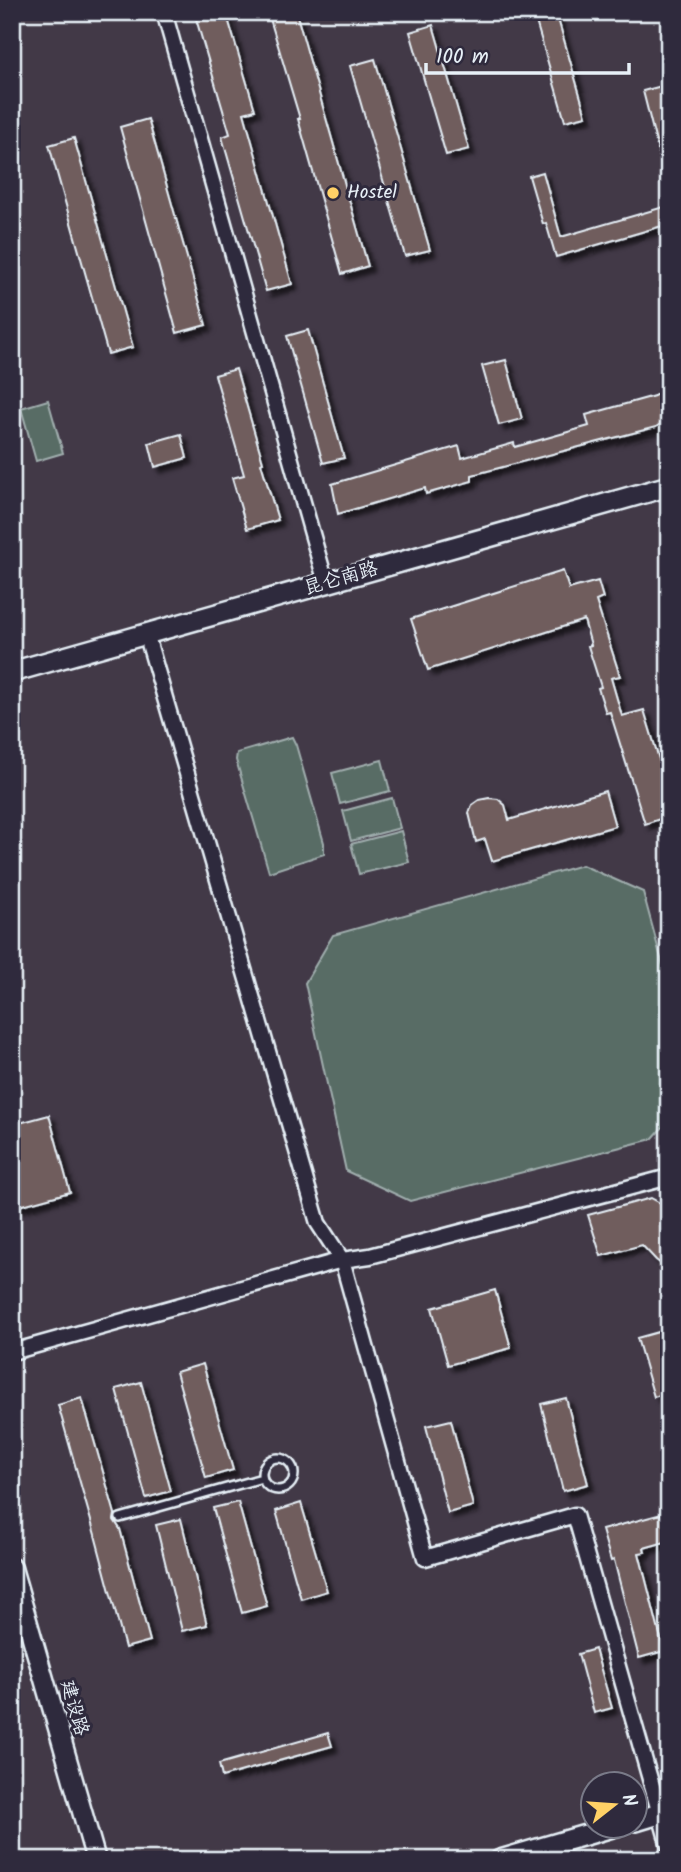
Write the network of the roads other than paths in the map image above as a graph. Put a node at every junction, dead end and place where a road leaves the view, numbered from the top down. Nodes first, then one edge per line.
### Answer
1 (164, 12) edge
2 (669, 486) edge
3 (326, 583) junction
4 (146, 633) junction
5 (12, 672) edge
6 (669, 1177) edge
7 (342, 1261) junction
8 (12, 1352) edge
9 (262, 1478) junction
10 (120, 1518) dead end
11 (12, 1568) edge
12 (664, 1813) edge
13 (580, 1837) edge
14 (669, 1846) edge
15 (96, 1860) edge
16 (500, 1860) edge

1 - 3 street
2 - 3 main road, 昆仑南路
3 - 4 main road, 昆仑南路
4 - 5 main road, 昆仑南路
4 - 7 street
6 - 7 street
7 - 8 street
7 - 12 street
9 - 9 lane
9 - 10 lane
11 - 15 street, 建设路
12 - 14 street
13 - 16 main road

